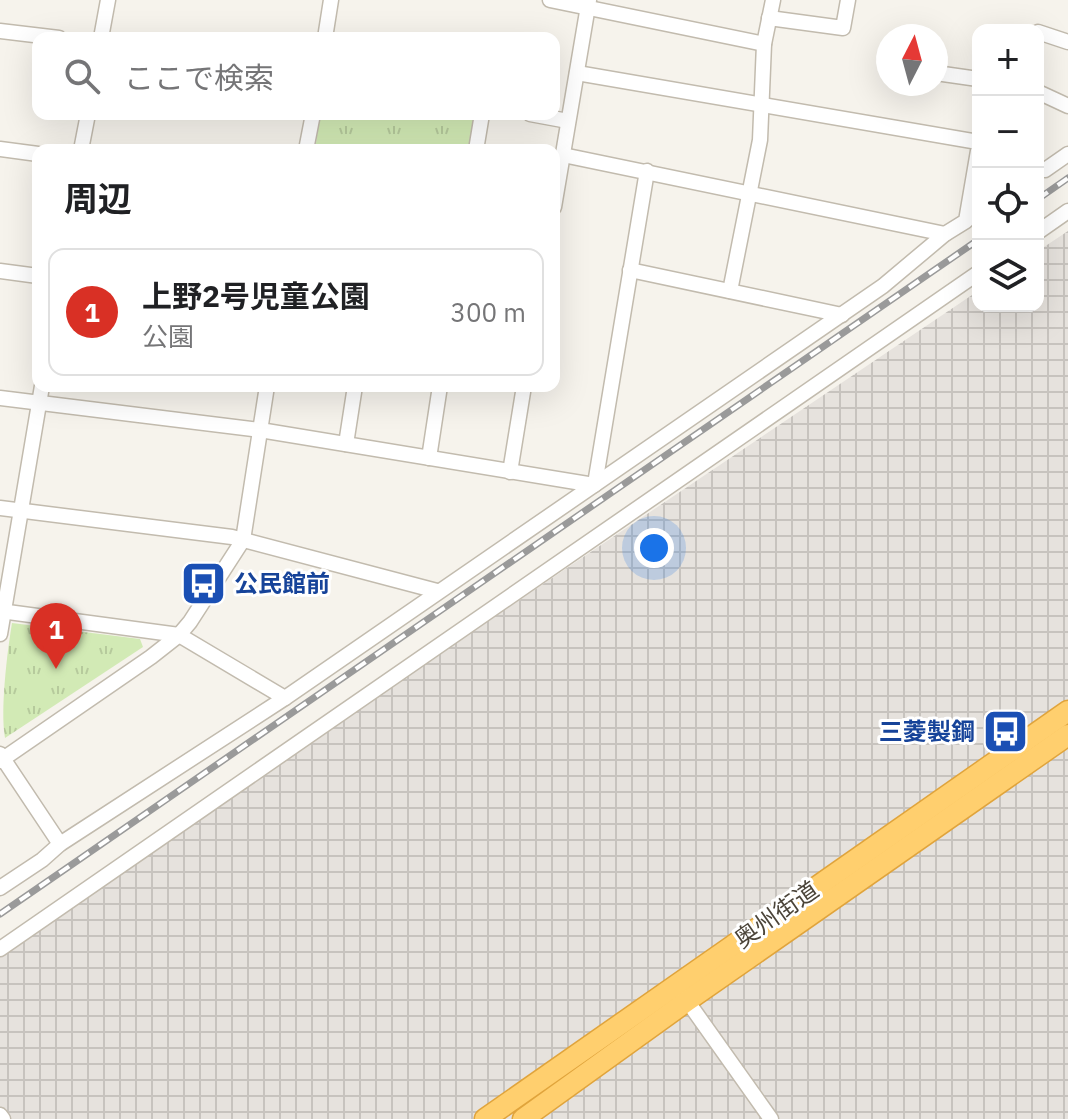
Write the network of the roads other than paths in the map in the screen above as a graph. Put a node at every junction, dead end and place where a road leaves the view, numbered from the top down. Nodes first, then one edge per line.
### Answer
1 (108, 0) edge
2 (331, 0) edge
3 (550, 0) edge
4 (773, 0) edge
5 (848, 0) edge
6 (588, 4) edge
7 (769, 18) junction
8 (0, 31) edge
9 (102, 32) edge
10 (326, 32) edge
11 (1044, 34) edge
12 (32, 35) edge
13 (1068, 42) edge
14 (764, 44) junction
15 (577, 73) junction
16 (948, 75) edge
17 (972, 78) edge
18 (1044, 95) edge
19 (761, 105) junction
20 (1068, 106) edge
21 (87, 120) edge
22 (312, 120) edge
23 (481, 120) edge
24 (560, 120) edge
25 (568, 121) junction
26 (972, 141) edge
27 (82, 144) edge
28 (307, 144) edge
29 (477, 144) edge
30 (0, 149) edge
31 (32, 153) edge
32 (1068, 154) edge
33 (563, 155) junction
34 (975, 168) edge
35 (1040, 168) edge
36 (647, 171) junction
37 (560, 172) edge
38 (749, 193) junction
39 (1068, 211) edge
40 (1044, 228) edge
41 (945, 234) junction
42 (630, 270) junction
43 (0, 271) edge
44 (32, 275) edge
45 (972, 277) edge
46 (730, 291) junction
47 (842, 315) junction
48 (41, 392) edge
49 (266, 392) edge
50 (354, 392) edge
51 (439, 392) edge
52 (523, 392) edge
53 (0, 398) edge
54 (39, 403) junction
55 (260, 430) junction
56 (346, 444) junction
57 (429, 458) junction
58 (510, 472) junction
59 (595, 484) junction
60 (0, 508) edge
61 (21, 510) junction
62 (243, 540) junction
63 (437, 591) junction
64 (2, 611) edge
65 (0, 634) edge
66 (179, 635) junction
67 (285, 698) junction
68 (1068, 711) edge
69 (1068, 735) edge
70 (1, 758) edge
71 (60, 844) junction
72 (0, 888) edge
73 (0, 949) edge
74 (681, 993) junction
75 (485, 1119) edge
76 (523, 1119) edge
77 (771, 1119) edge

1 - 9 street
2 - 10 street
3 - 6 street
4 - 7 street
5 - 7 street
6 - 14 street
6 - 15 street
7 - 14 street
8 - 12 street
11 - 13 street
14 - 19 street
15 - 19 street
15 - 25 street
16 - 17 street
18 - 20 street
19 - 26 street
19 - 38 street
21 - 27 street
22 - 28 street
23 - 29 street
24 - 25 street
25 - 33 street
30 - 31 street
32 - 35 street
33 - 36 street
33 - 37 street
34 - 41 street
36 - 38 street
36 - 42 street
38 - 41 street
38 - 46 street
39 - 40 street
41 - 47 street
42 - 46 street
42 - 59 street
43 - 44 street
45 - 73 street
46 - 47 street
47 - 59 street
48 - 54 street
49 - 55 street
50 - 56 street
51 - 57 street
52 - 58 street
53 - 54 street
54 - 55 street
54 - 61 street
55 - 56 street
55 - 62 street
56 - 57 street
57 - 58 street
58 - 59 street
59 - 63 street
60 - 61 street
61 - 62 street
61 - 64 street
62 - 63 street
62 - 66 street
63 - 67 street
64 - 65 street
64 - 66 street
66 - 67 street
66 - 70 street
67 - 71 street
68 - 74 highway, 奥州街道
69 - 74 highway, 奥州街道
70 - 71 street
71 - 72 street
74 - 75 highway, 奥州街道
74 - 76 highway, 奥州街道
74 - 77 street

